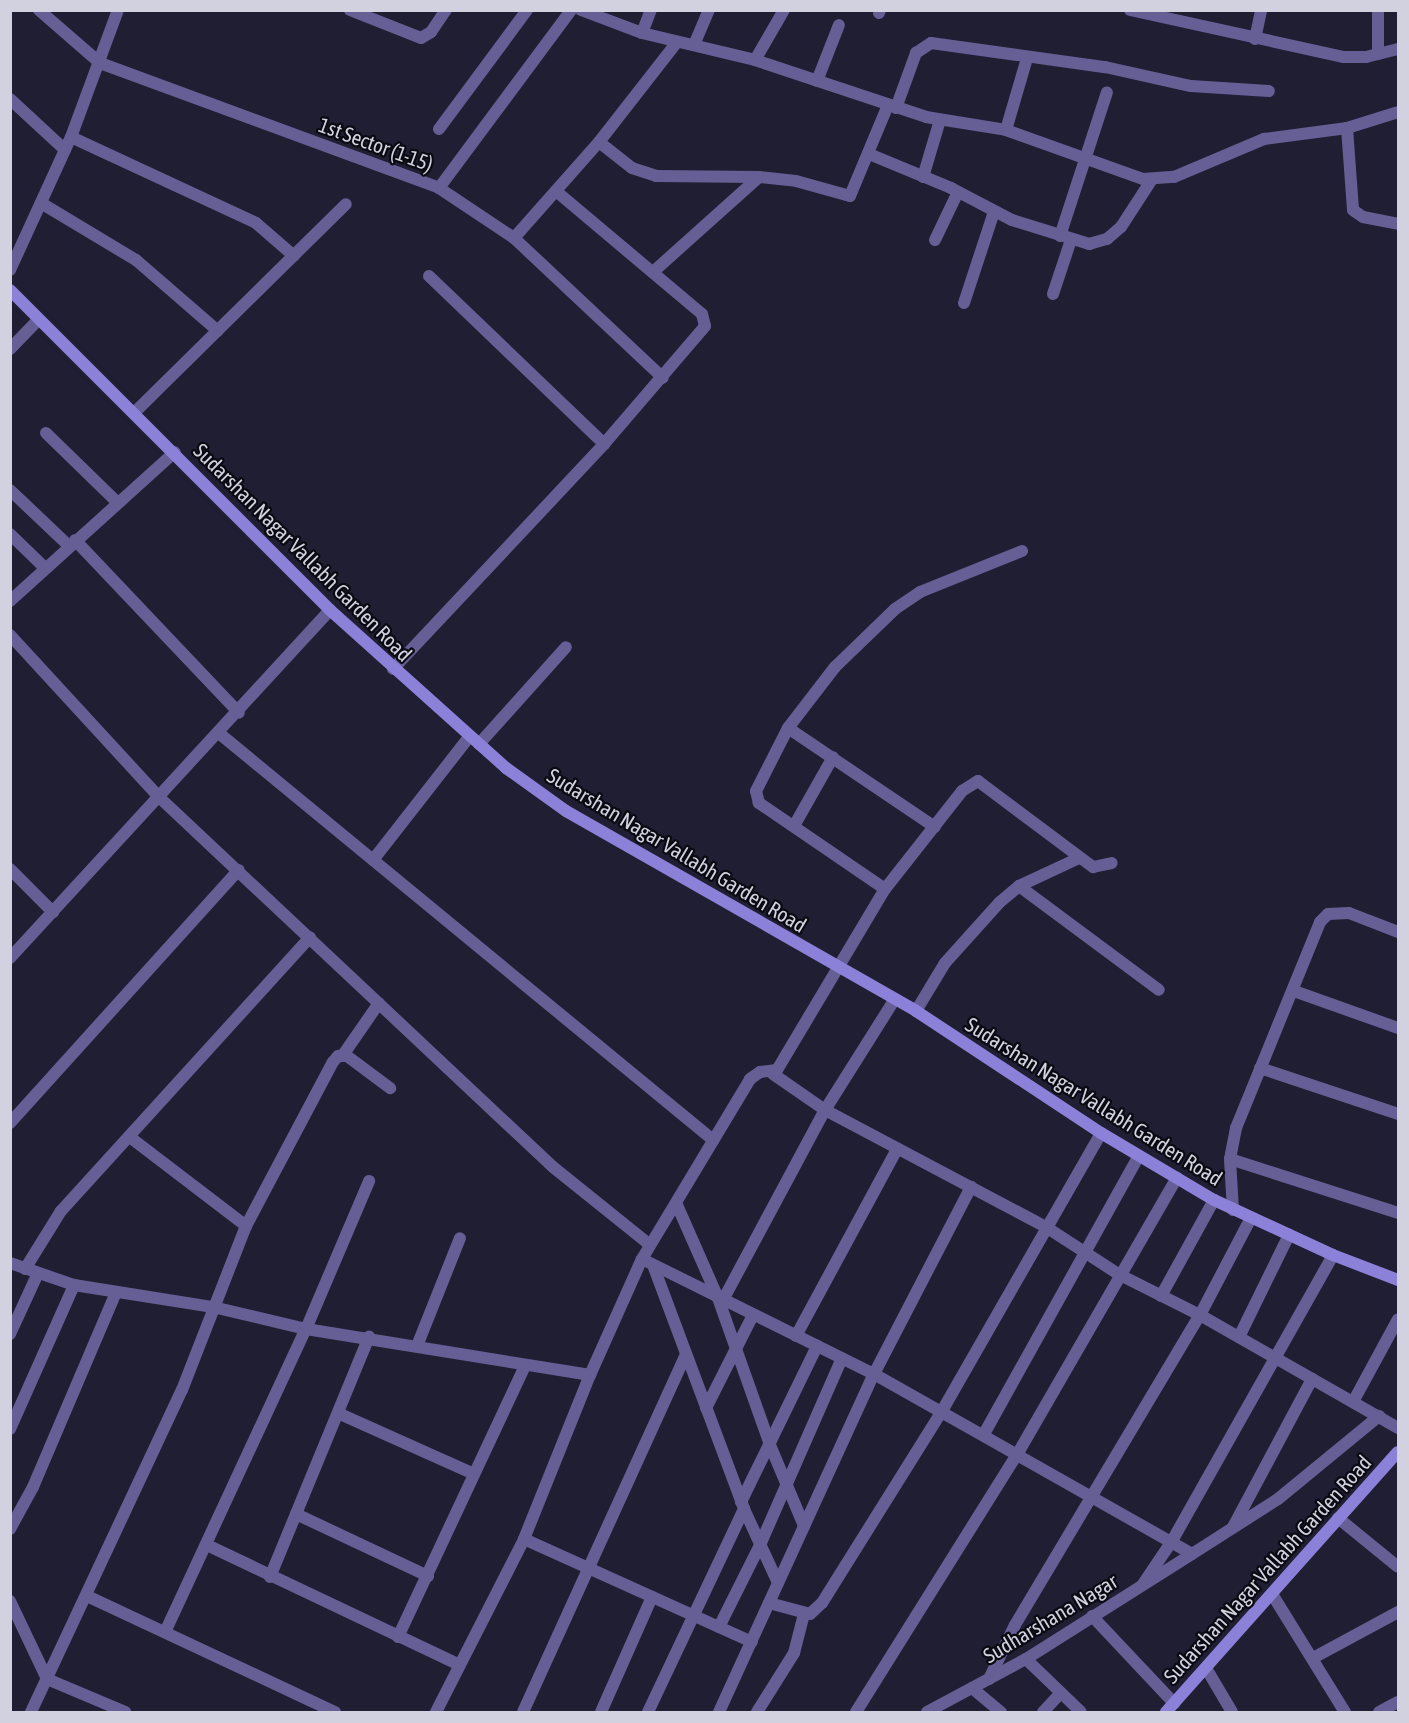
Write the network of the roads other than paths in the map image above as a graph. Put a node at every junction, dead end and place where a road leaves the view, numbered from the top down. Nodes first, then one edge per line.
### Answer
1 (39, 10) edge
2 (118, 10) edge
3 (350, 10) edge
4 (446, 10) edge
5 (527, 10) edge
6 (571, 10) edge
7 (581, 10) edge
8 (651, 10) edge
9 (709, 10) edge
10 (784, 10) edge
11 (1130, 10) edge
12 (1261, 10) edge
13 (1378, 10) edge
14 (839, 25) dead end
15 (642, 33) junction
16 (1255, 39) junction
17 (677, 42) junction
18 (694, 45) junction
19 (1398, 49) edge
20 (1378, 54) junction
21 (1027, 58) junction
22 (755, 60) junction
23 (100, 63) junction
24 (817, 81) junction
25 (1269, 91) dead end
26 (1107, 92) dead end
27 (10, 99) edge
28 (892, 107) junction
29 (1398, 112) edge
30 (940, 120) junction
31 (1347, 128) junction
32 (439, 129) dead end
33 (1006, 130) junction
34 (71, 137) junction
35 (598, 142) junction
36 (65, 150) junction
37 (869, 154) junction
38 (1085, 159) junction
39 (759, 177) junction
40 (923, 177) junction
41 (1152, 179) junction
42 (439, 188) junction
43 (556, 191) junction
44 (958, 192) junction
45 (41, 203) junction
46 (346, 204) dead end
47 (994, 212) junction
48 (1398, 224) edge
49 (514, 238) junction
50 (1066, 238) junction
51 (935, 240) dead end
52 (294, 256) junction
53 (10, 270) edge
54 (652, 272) junction
55 (429, 276) dead end
56 (10, 290) edge
57 (1053, 294) dead end
58 (964, 303) dead end
59 (39, 320) junction
60 (218, 331) junction
61 (10, 349) edge
62 (663, 378) junction
63 (135, 412) junction
64 (46, 433) dead end
65 (604, 444) junction
66 (175, 452) junction
67 (10, 490) edge
68 (118, 503) junction
69 (10, 534) edge
70 (72, 543) junction
71 (1022, 551) dead end
72 (45, 568) junction
73 (10, 601) edge
74 (330, 610) junction
75 (10, 635) edge
76 (566, 646) dead end
77 (393, 669) junction
78 (239, 713) junction
79 (788, 728) junction
80 (220, 734) junction
81 (475, 740) junction
82 (833, 758) junction
83 (160, 798) junction
84 (794, 826) junction
85 (935, 827) junction
86 (1079, 858) junction
87 (373, 860) junction
88 (1112, 863) dead end
89 (10, 869) edge
90 (238, 870) junction
91 (1019, 886) junction
92 (885, 888) junction
93 (53, 912) junction
94 (1398, 932) edge
95 (310, 937) junction
96 (13, 950) edge
97 (835, 967) junction
98 (1159, 990) dead end
99 (1294, 991) junction
100 (895, 999) junction
101 (379, 1003) junction
102 (916, 1011) junction
103 (1398, 1028) edge
104 (343, 1055) junction
105 (1260, 1068) junction
106 (773, 1074) junction
107 (390, 1088) dead end
108 (825, 1110) junction
109 (1398, 1114) edge
110 (10, 1123) edge
111 (1101, 1133) junction
112 (131, 1138) junction
113 (713, 1140) junction
114 (897, 1149) junction
115 (1138, 1156) junction
116 (1230, 1159) junction
117 (1177, 1178) junction
118 (369, 1181) dead end
119 (971, 1187) junction
120 (1215, 1200) junction
121 (677, 1205) junction
122 (1233, 1210) junction
123 (1398, 1213) edge
124 (1251, 1218) junction
125 (246, 1226) junction
126 (1046, 1227) junction
127 (1289, 1235) junction
128 (460, 1238) dead end
129 (650, 1245) junction
130 (1085, 1252) junction
131 (1333, 1255) junction
132 (647, 1262) junction
133 (10, 1263) edge
134 (25, 1269) junction
135 (38, 1273) junction
136 (1120, 1275) junction
137 (1398, 1280) edge
138 (74, 1285) junction
139 (116, 1292) junction
140 (1161, 1296) junction
141 (721, 1299) junction
142 (213, 1307) junction
143 (753, 1315) junction
144 (1200, 1315) junction
145 (1398, 1319) edge
146 (306, 1329) junction
147 (10, 1334) edge
148 (796, 1336) junction
149 (369, 1337) junction
150 (1239, 1337) junction
151 (417, 1346) junction
152 (817, 1346) junction
153 (736, 1349) junction
154 (687, 1355) junction
155 (1274, 1357) junction
156 (842, 1358) junction
157 (525, 1366) junction
158 (874, 1374) junction
159 (590, 1375) junction
160 (1312, 1379) junction
161 (1353, 1402) junction
162 (706, 1408) junction
163 (942, 1411) junction
164 (340, 1414) junction
165 (1378, 1416) junction
166 (1398, 1428) edge
167 (10, 1429) edge
168 (984, 1434) junction
169 (770, 1445) junction
170 (1398, 1452) edge
171 (1018, 1453) junction
172 (472, 1473) junction
173 (786, 1484) junction
174 (1094, 1497) junction
175 (742, 1505) junction
176 (296, 1514) junction
177 (1338, 1518) junction
178 (804, 1526) junction
179 (1233, 1528) junction
180 (10, 1529) edge
181 (525, 1539) junction
182 (1172, 1541) junction
183 (207, 1545) junction
184 (760, 1545) junction
185 (1192, 1554) junction
186 (592, 1567) junction
187 (1398, 1567) edge
188 (428, 1576) junction
189 (270, 1577) junction
190 (778, 1583) junction
191 (1143, 1584) junction
192 (1272, 1594) junction
193 (87, 1596) junction
194 (652, 1597) junction
195 (10, 1601) edge
196 (769, 1603) junction
197 (1398, 1612) edge
198 (804, 1614) junction
199 (695, 1616) junction
200 (1092, 1616) junction
201 (719, 1627) junction
202 (166, 1630) junction
203 (398, 1637) junction
204 (753, 1642) junction
205 (1313, 1658) junction
206 (1026, 1659) junction
207 (458, 1664) junction
208 (1206, 1668) junction
209 (47, 1679) junction
210 (989, 1679) junction
211 (972, 1688) junction
212 (1061, 1693) junction
213 (1398, 1702) edge
214 (1170, 1708) edge
215 (31, 1713) edge
216 (125, 1713) edge
217 (335, 1713) edge
218 (436, 1713) edge
219 (523, 1713) edge
220 (601, 1713) edge
221 (648, 1713) edge
222 (719, 1713) edge
223 (757, 1713) edge
224 (856, 1713) edge
225 (927, 1713) edge
226 (1001, 1713) edge
227 (1043, 1713) edge
228 (1081, 1713) edge
229 (1232, 1713) edge
230 (1345, 1713) edge
231 (1379, 1713) edge

1 - 23 street, 1st Sector (1-15)
2 - 23 street
3 - 4 street
5 - 32 street
6 - 42 street
7 - 15 street
8 - 15 street
9 - 18 street
10 - 22 street
11 - 16 street
12 - 16 street
13 - 20 street
14 - 24 street
15 - 17 street
16 - 20 street
17 - 18 street
17 - 35 street
18 - 22 street
19 - 20 street
21 - 25 street
21 - 28 street
21 - 33 street
22 - 24 street
23 - 34 street
23 - 42 street, 1st Sector (1-15)
24 - 28 street
26 - 38 street
27 - 36 street
28 - 30 street
28 - 37 street
29 - 31 street
30 - 33 street
30 - 40 street
31 - 41 street
31 - 48 street
33 - 38 street
34 - 36 street
34 - 52 street
35 - 39 street
35 - 43 street
36 - 45 street
37 - 39 street
37 - 40 street
38 - 41 street
38 - 50 street
39 - 54 street
40 - 44 street
41 - 50 street
42 - 49 street, 1st Sector (1-15)
43 - 49 street
43 - 54 street
44 - 47 street
44 - 51 street
45 - 53 street
45 - 60 street
46 - 52 street
47 - 50 street
47 - 58 street
49 - 62 street, 1st Sector (1-15)
50 - 57 street
52 - 60 street
54 - 62 street
55 - 65 street
56 - 59 street, Sudarshan Nagar Vallabh Garden Road
59 - 61 street
59 - 63 street, Sudarshan Nagar Vallabh Garden Road
60 - 63 street
62 - 65 street
63 - 66 street, Sudarshan Nagar Vallabh Garden Road
64 - 68 street
65 - 77 street
66 - 68 street
66 - 74 street, Sudarshan Nagar Vallabh Garden Road
67 - 70 street
68 - 70 street
69 - 72 street
70 - 72 street
70 - 78 street
71 - 79 street
72 - 73 street
74 - 77 street, Sudarshan Nagar Vallabh Garden Road
74 - 78 street
75 - 83 street
76 - 81 street
77 - 81 street, Sudarshan Nagar Vallabh Garden Road
78 - 80 street
79 - 82 street
79 - 84 street
80 - 83 street
80 - 87 street
81 - 87 street
81 - 97 street, Sudarshan Nagar Vallabh Garden Road
82 - 84 street
82 - 85 street
83 - 90 street
83 - 93 street
84 - 92 street
85 - 86 street
85 - 92 street
86 - 88 street
86 - 91 street
87 - 113 street
89 - 93 street
90 - 95 street
90 - 110 street
91 - 98 street
91 - 102 street
92 - 97 street
93 - 96 street
94 - 99 street
95 - 101 street
95 - 112 street
97 - 100 street, Sudarshan Nagar Vallabh Garden Road
97 - 106 street
99 - 103 street
99 - 105 street
100 - 102 street, Sudarshan Nagar Vallabh Garden Road
100 - 108 street
101 - 104 street
101 - 129 street
102 - 111 street, Sudarshan Nagar Vallabh Garden Road
104 - 107 street
104 - 125 street
105 - 109 street
105 - 116 street
106 - 108 street
106 - 113 street
108 - 114 street
108 - 141 street
111 - 115 street, Sudarshan Nagar Vallabh Garden Road
111 - 126 street
112 - 125 street
112 - 134 street
113 - 121 street
114 - 119 street
114 - 148 street
115 - 117 street, Sudarshan Nagar Vallabh Garden Road
115 - 130 street
116 - 122 street
116 - 123 street
117 - 120 street, Sudarshan Nagar Vallabh Garden Road
117 - 136 street
118 - 146 street
119 - 126 street
119 - 158 street
120 - 122 street, Sudarshan Nagar Vallabh Garden Road
120 - 140 street
121 - 129 street
121 - 141 street
122 - 124 street, Sudarshan Nagar Vallabh Garden Road
124 - 127 street, Sudarshan Nagar Vallabh Garden Road
124 - 144 street
125 - 142 street
126 - 130 street
126 - 163 street
127 - 131 street, Sudarshan Nagar Vallabh Garden Road
127 - 150 street
128 - 151 street
129 - 132 street
130 - 136 street
130 - 168 street
131 - 137 street, Sudarshan Nagar Vallabh Garden Road
131 - 155 street
132 - 141 street
132 - 154 street
132 - 159 street
133 - 134 street
134 - 135 street
135 - 138 street
135 - 147 street
136 - 140 street
136 - 171 street
138 - 139 street
138 - 167 street
139 - 142 street
139 - 180 street
140 - 144 street
141 - 143 street
141 - 153 street
142 - 146 street
142 - 193 street
143 - 148 street
143 - 153 street
144 - 150 street
144 - 174 street
145 - 161 street
146 - 149 street
146 - 183 street
148 - 152 street
149 - 151 street
149 - 164 street
150 - 155 street
151 - 157 street
152 - 156 street
152 - 169 street
153 - 162 street
153 - 169 street
154 - 162 street
154 - 186 street
155 - 160 street
155 - 182 street
156 - 158 street
156 - 173 street
157 - 159 street
157 - 172 street
158 - 163 street
158 - 178 street
159 - 181 street
160 - 161 street
160 - 179 street
161 - 165 street
162 - 175 street
163 - 168 street
163 - 198 street
164 - 172 street
164 - 176 street
165 - 166 street
165 - 179 street, Sudharshana Nagar
168 - 171 street
169 - 173 street
169 - 175 street
170 - 177 street, Sudarshan Nagar Vallabh Garden Road
171 - 174 street
171 - 224 street
172 - 188 street
173 - 178 street
173 - 184 street
174 - 182 street
174 - 210 street
175 - 184 street
175 - 199 street
176 - 188 street
176 - 189 street
177 - 187 street
177 - 192 street, Sudarshan Nagar Vallabh Garden Road
178 - 190 street
179 - 185 street, Sudharshana Nagar
181 - 186 street
181 - 207 street
182 - 185 street
182 - 191 street
183 - 189 street
183 - 202 street
184 - 190 street
184 - 201 street
185 - 191 street, Sudharshana Nagar
186 - 194 street
186 - 219 street
188 - 203 street
189 - 203 street
190 - 196 street
191 - 200 street, Sudharshana Nagar
192 - 205 street
192 - 208 street, Sudarshan Nagar Vallabh Garden Road
193 - 202 street
193 - 209 street
194 - 199 street
194 - 220 street
195 - 209 street
196 - 198 street
196 - 204 street
197 - 205 street
198 - 223 street
199 - 201 street
199 - 221 street
200 - 206 street, Sudharshana Nagar
200 - 214 street
201 - 204 street
202 - 217 street
203 - 207 street
204 - 222 street
205 - 230 street
206 - 210 street, Sudharshana Nagar
206 - 212 street
207 - 218 street
208 - 214 street, Sudarshan Nagar Vallabh Garden Road
208 - 229 street
209 - 215 street
209 - 216 street
210 - 211 street, Sudharshana Nagar
211 - 225 street, Sudharshana Nagar
211 - 226 street
212 - 227 street
212 - 228 street
213 - 231 street

